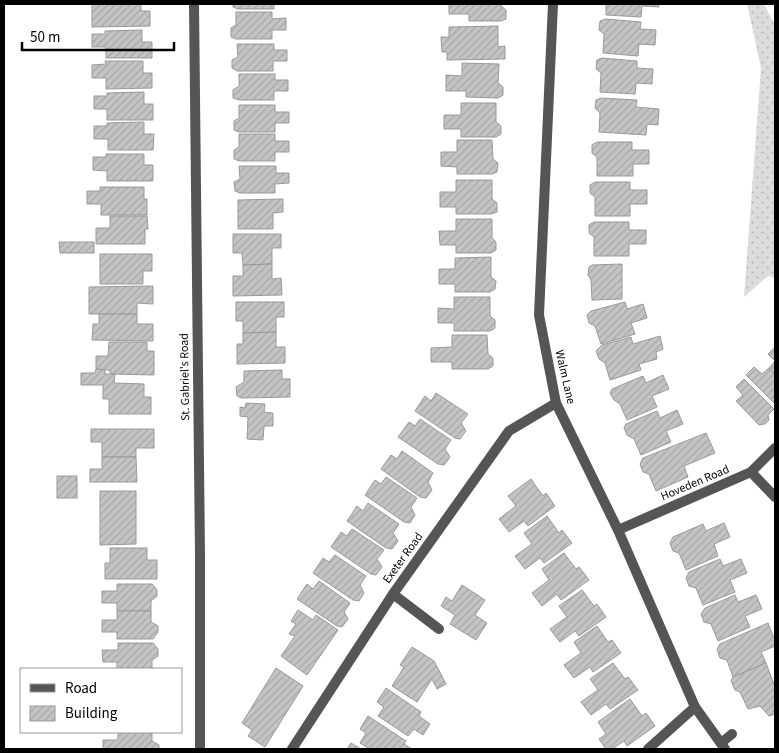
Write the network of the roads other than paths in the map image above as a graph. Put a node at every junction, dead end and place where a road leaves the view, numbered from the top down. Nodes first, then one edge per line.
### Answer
1 (194, 4) edge
2 (553, 4) edge
3 (556, 403) junction
4 (775, 448) edge
5 (751, 472) junction
6 (775, 497) edge
7 (618, 530) junction
8 (393, 594) junction
9 (439, 629) dead end
10 (695, 707) junction
11 (732, 734) dead end
12 (723, 746) edge
13 (200, 749) edge
14 (292, 749) edge
15 (648, 749) edge

1 - 13 street, St. Gabriel's Road
2 - 3 street, Walm Lane
3 - 7 street, Walm Lane
3 - 8 street, Exeter Road
4 - 5 street, Hoveden Road
5 - 6 street
5 - 7 street, Hoveden Road
7 - 10 street, Walm Lane
8 - 9 street
8 - 14 street, Exeter Road
10 - 12 street, Walm Lane
10 - 15 street
11 - 12 street

